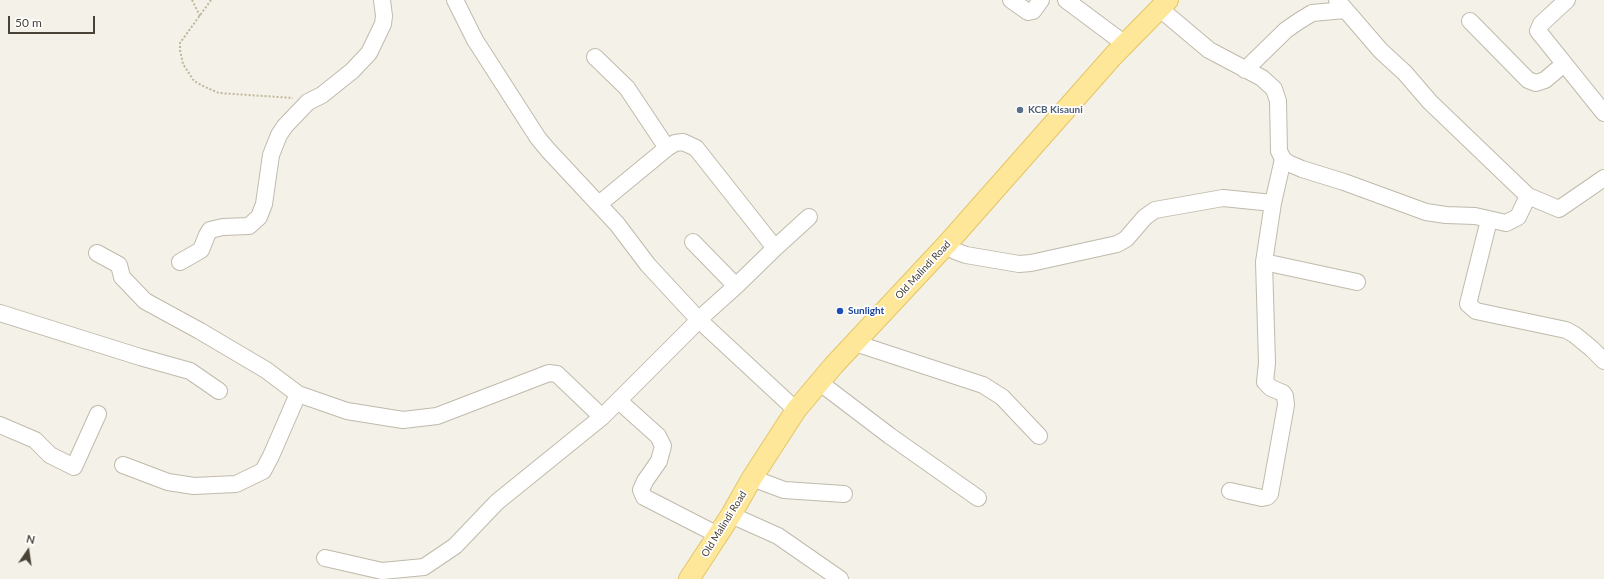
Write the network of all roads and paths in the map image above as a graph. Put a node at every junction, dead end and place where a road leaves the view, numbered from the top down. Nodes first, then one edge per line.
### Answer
1 (192, 0) edge
2 (211, 0) edge
3 (382, 0) edge
4 (1011, 0) edge
5 (1041, 0) edge
6 (1066, 0) edge
7 (1567, 0) edge
8 (453, 1) edge
9 (1164, 4) edge
10 (1341, 5) edge
11 (200, 16) junction
12 (1470, 21) dead end
13 (1126, 44) junction
14 (595, 57) dead end
15 (1564, 64) junction
16 (1245, 70) junction
17 (308, 102) junction
18 (1604, 113) edge
19 (667, 148) junction
20 (1283, 159) junction
21 (1604, 178) edge
22 (1528, 196) junction
23 (1273, 203) junction
24 (599, 204) junction
25 (809, 217) dead end
26 (1489, 220) junction
27 (693, 242) dead end
28 (947, 244) junction
29 (775, 248) junction
30 (97, 253) dead end
31 (180, 262) dead end
32 (1264, 262) junction
33 (1357, 282) dead end
34 (736, 286) junction
35 (0, 313) edge
36 (699, 320) junction
37 (855, 343) junction
38 (1604, 361) edge
39 (819, 382) junction
40 (219, 391) dead end
41 (298, 394) junction
42 (619, 401) junction
43 (796, 410) junction
44 (98, 414) dead end
45 (602, 417) junction
46 (0, 425) edge
47 (1039, 436) dead end
48 (123, 465) dead end
49 (752, 478) junction
50 (1230, 491) dead end
51 (844, 494) dead end
52 (978, 498) dead end
53 (731, 515) junction
54 (718, 535) junction
55 (326, 558) dead end
56 (689, 579) edge
57 (840, 579) edge

1 - 11 path
2 - 11 path
3 - 17 street
4 - 5 street
6 - 13 street
7 - 15 street
8 - 24 street
9 - 13 main road, Old Malindi Road
9 - 16 street
10 - 16 street
10 - 22 street
11 - 17 path
12 - 15 street
13 - 28 main road, Old Malindi Road
14 - 19 street
15 - 18 street
16 - 20 street
17 - 31 street
19 - 24 street
19 - 29 street
20 - 23 street
20 - 26 street
21 - 22 street
22 - 26 street
23 - 28 street
23 - 32 street
24 - 36 street
25 - 29 street
26 - 38 street
27 - 34 street
28 - 37 main road, Old Malindi Road
29 - 34 street
30 - 41 street
32 - 33 street
32 - 50 street
34 - 36 street
35 - 40 street
36 - 42 street
36 - 43 street
37 - 39 main road, Old Malindi Road
37 - 47 street
39 - 43 main road, Old Malindi Road
39 - 52 street
41 - 45 street
41 - 48 street
42 - 45 street
42 - 54 street
43 - 49 main road, Old Malindi Road
44 - 46 street
45 - 55 street
49 - 51 street
49 - 53 main road, Old Malindi Road
53 - 54 main road, Old Malindi Road
53 - 57 street
54 - 56 main road, Old Malindi Road

